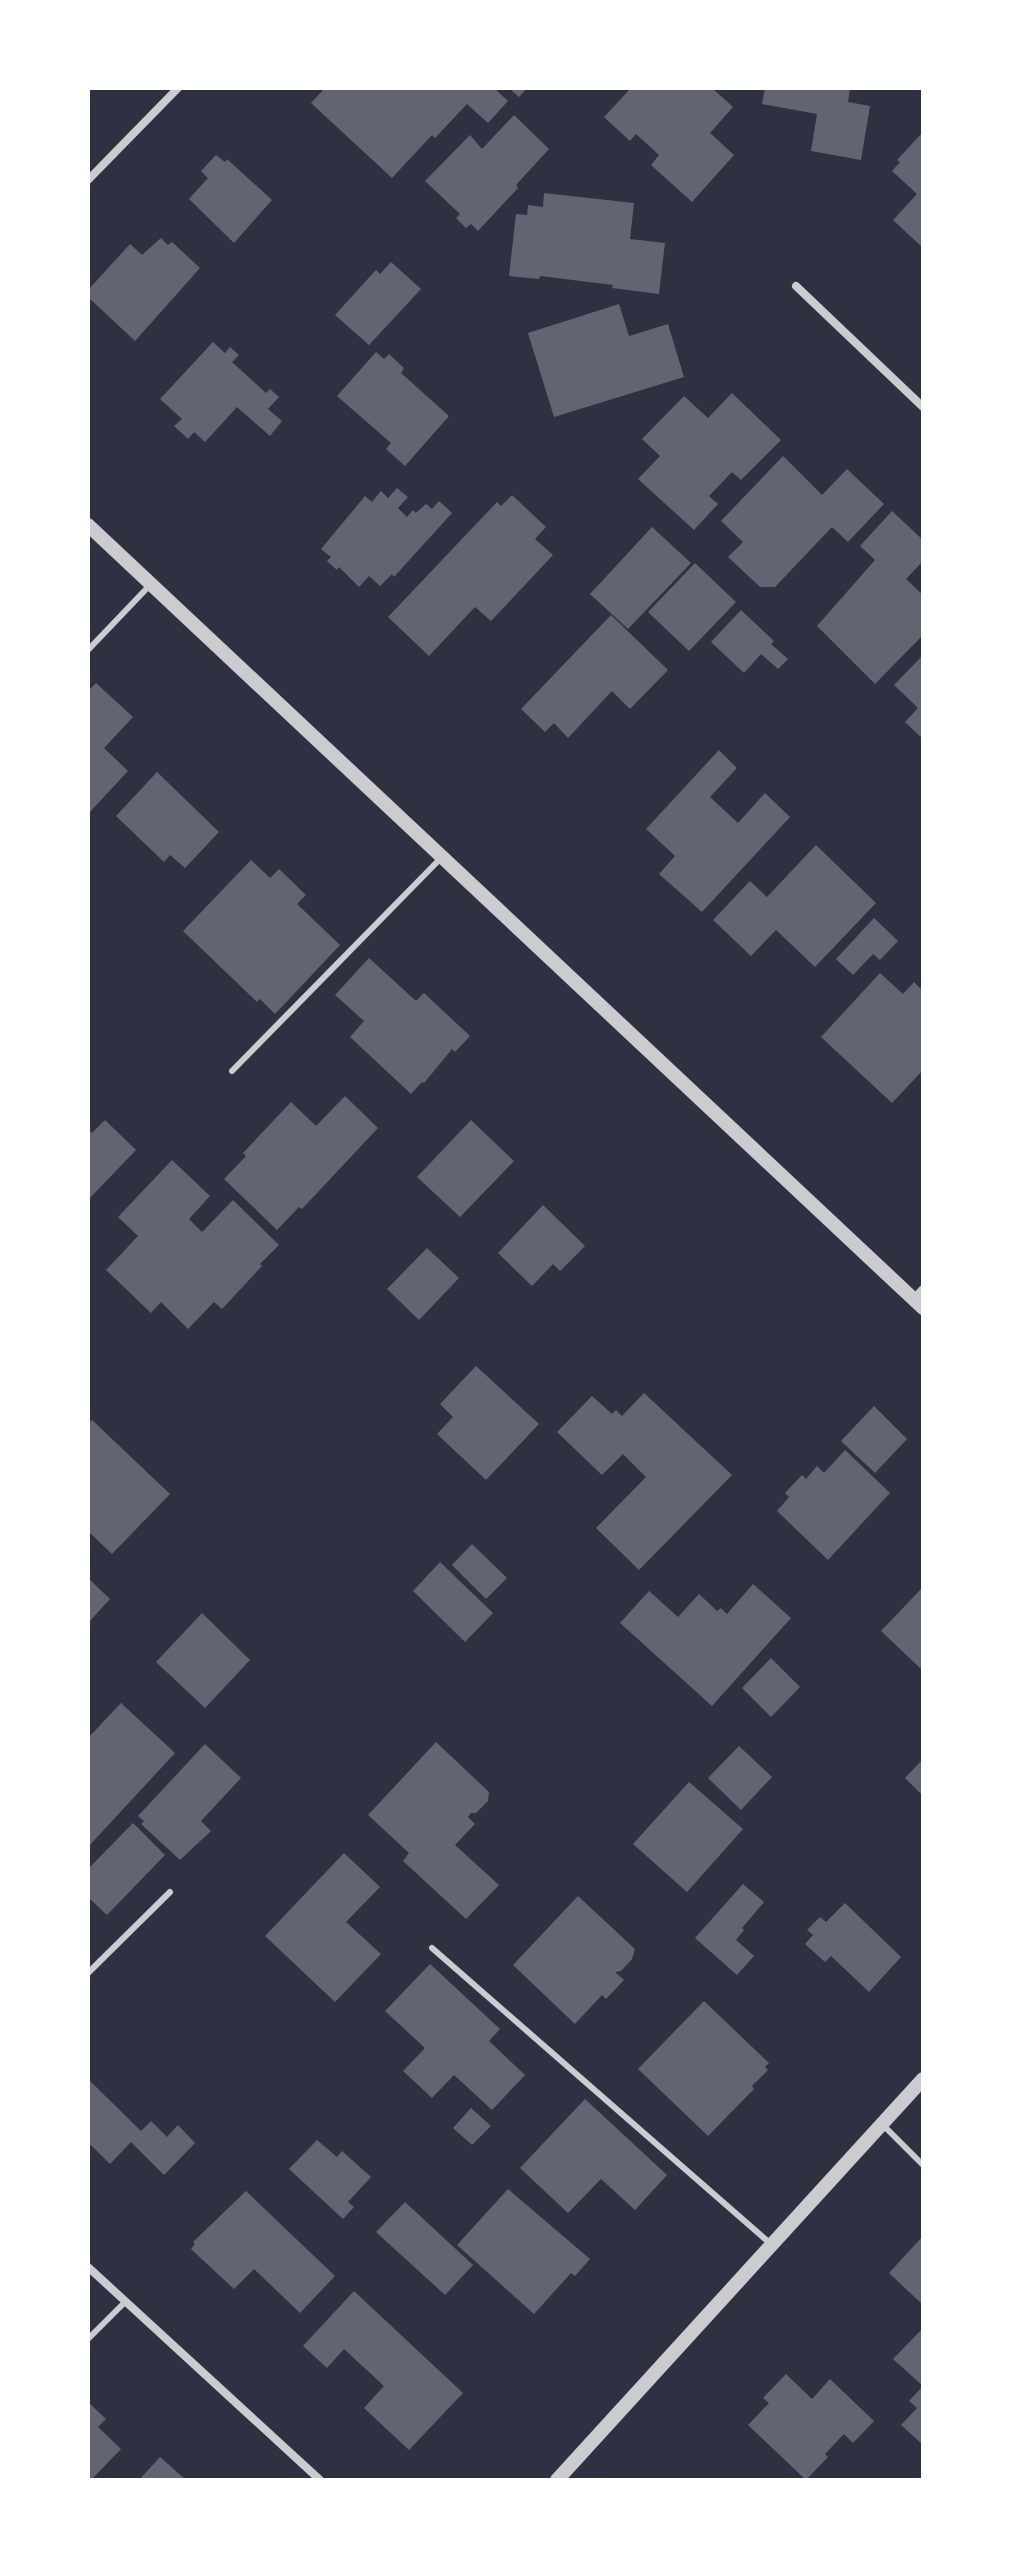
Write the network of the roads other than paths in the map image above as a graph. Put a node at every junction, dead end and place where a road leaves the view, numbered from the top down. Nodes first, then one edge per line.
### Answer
1 (178, 88) edge
2 (88, 180) edge
3 (796, 286) dead end
4 (923, 407) edge
5 (88, 525) edge
6 (151, 584) junction
7 (88, 650) edge
8 (442, 857) junction
9 (232, 1071) dead end
10 (920, 1298) edge
11 (170, 1892) dead end
12 (432, 1948) dead end
13 (88, 1973) edge
14 (923, 2079) edge
15 (882, 2124) junction
16 (923, 2165) edge
17 (772, 2245) junction
18 (88, 2267) edge
19 (125, 2302) junction
20 (88, 2339) edge
21 (320, 2480) edge
22 (557, 2480) edge

1 - 2 street
3 - 4 street
5 - 6 street
6 - 7 lane
6 - 8 street
8 - 9 lane
8 - 10 street
11 - 13 lane
12 - 17 lane
14 - 15 street
15 - 16 lane
15 - 17 street
17 - 22 street
18 - 19 street
19 - 20 lane
19 - 21 street

